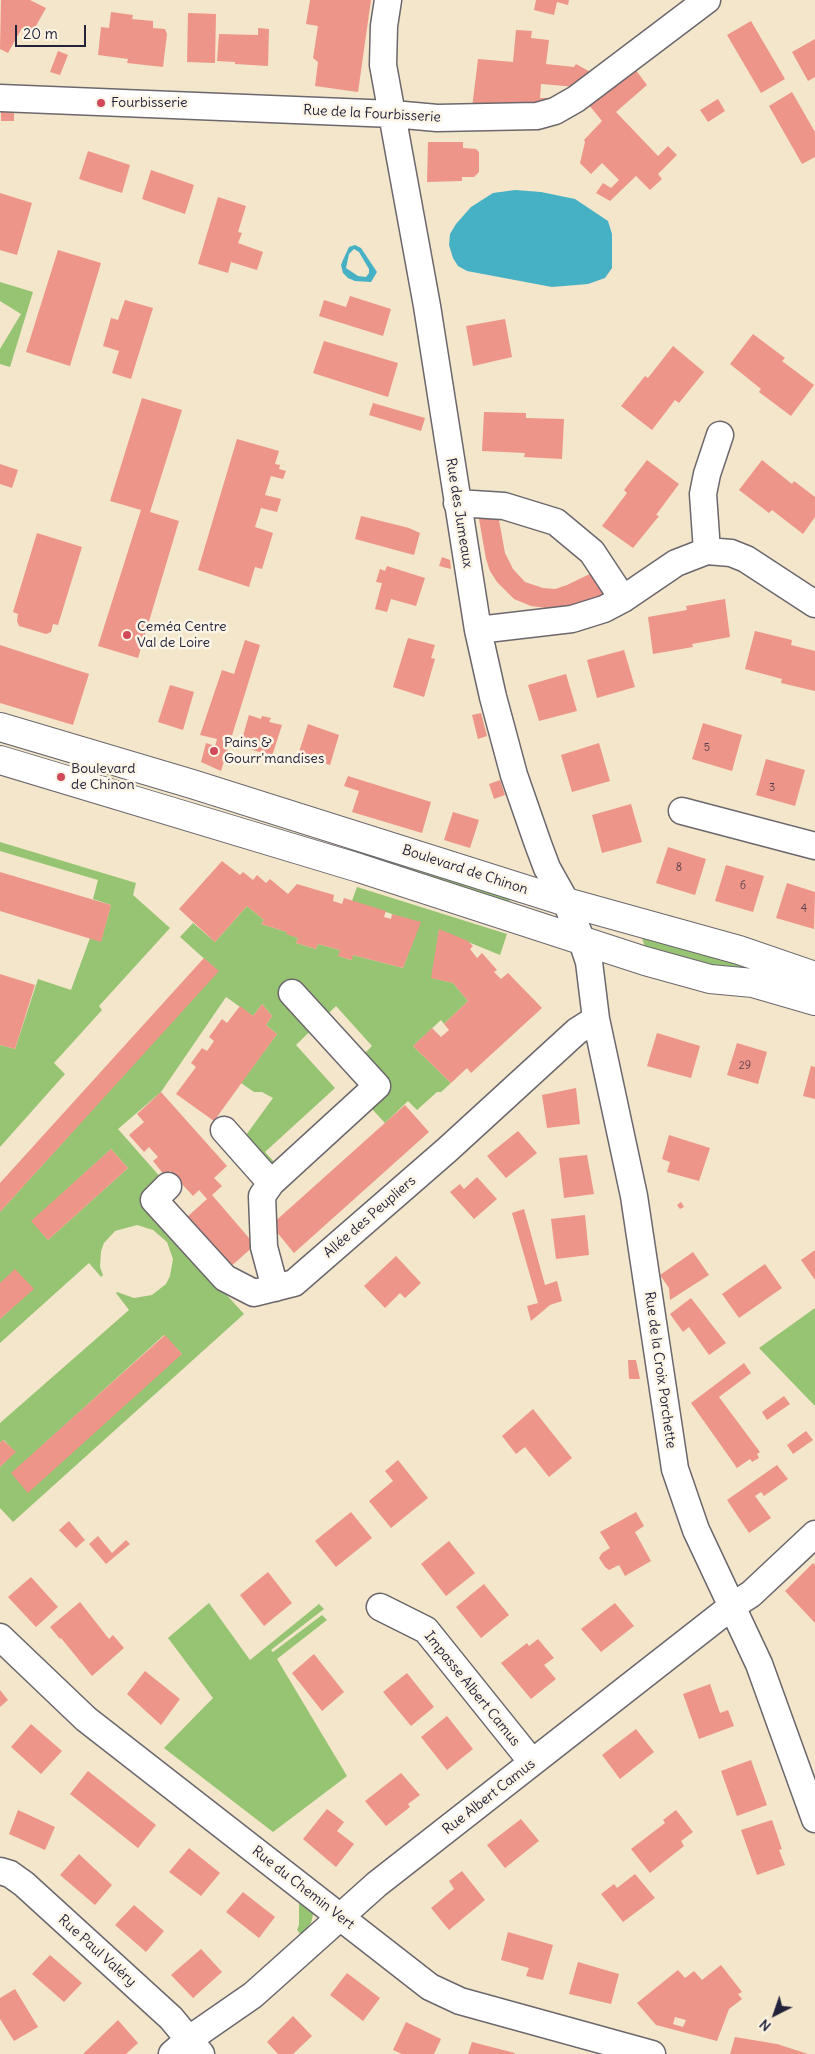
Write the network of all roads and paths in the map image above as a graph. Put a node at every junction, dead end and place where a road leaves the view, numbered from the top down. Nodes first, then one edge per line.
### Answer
1 (388, 0) edge
2 (707, 0) edge
3 (0, 98) edge
4 (393, 114) junction
5 (720, 435) dead end
6 (457, 503) junction
7 (707, 551) junction
8 (623, 599) junction
9 (815, 604) edge
10 (478, 630) junction
11 (0, 727) edge
12 (0, 760) edge
13 (682, 811) dead end
14 (815, 846) edge
15 (566, 902) junction
16 (582, 941) junction
17 (815, 976) edge
18 (292, 993) dead end
19 (815, 1001) edge
20 (596, 1019) junction
21 (224, 1130) dead end
22 (271, 1183) junction
23 (168, 1186) dead end
24 (276, 1288) junction
25 (815, 1534) edge
26 (380, 1607) dead end
27 (732, 1607) junction
28 (0, 1637) edge
29 (532, 1762) junction
30 (815, 1819) edge
31 (0, 1871) edge
32 (340, 1917) junction
33 (191, 2050) edge
34 (652, 2054) edge

1 - 4 street, Rue des Jumeaux
2 - 4 street, Rue de la Fourbisserie
3 - 4 street, Rue de la Fourbisserie
4 - 6 street, Rue des Jumeaux
5 - 7 street
6 - 8 street
6 - 10 street, Rue des Jumeaux
7 - 8 street
7 - 9 street
8 - 10 street
10 - 15 street, Rue des Jumeaux
11 - 15 main road, Boulevard de Chinon
12 - 16 main road
13 - 14 street
15 - 16 street, Rue de la Croix Porchette
15 - 17 main road, Boulevard de Chinon
16 - 19 main road
16 - 20 street, Rue de la Croix Porchette
18 - 22 street
20 - 24 street, Allée des Peupliers
20 - 27 street, Rue de la Croix Porchette
21 - 22 street
22 - 24 street
23 - 24 street, Allée des Peupliers
25 - 27 street, Rue Albert Camus
26 - 29 street, Impasse Albert Camus
27 - 29 street, Rue Albert Camus
27 - 30 street, Rue de la Croix Porchette
28 - 32 street, Rue du Chemin Vert
29 - 32 street, Rue Albert Camus
31 - 33 street, Rue Paul Valéry
32 - 33 street, Rue Albert Camus
32 - 34 street, Rue du Chemin Vert

